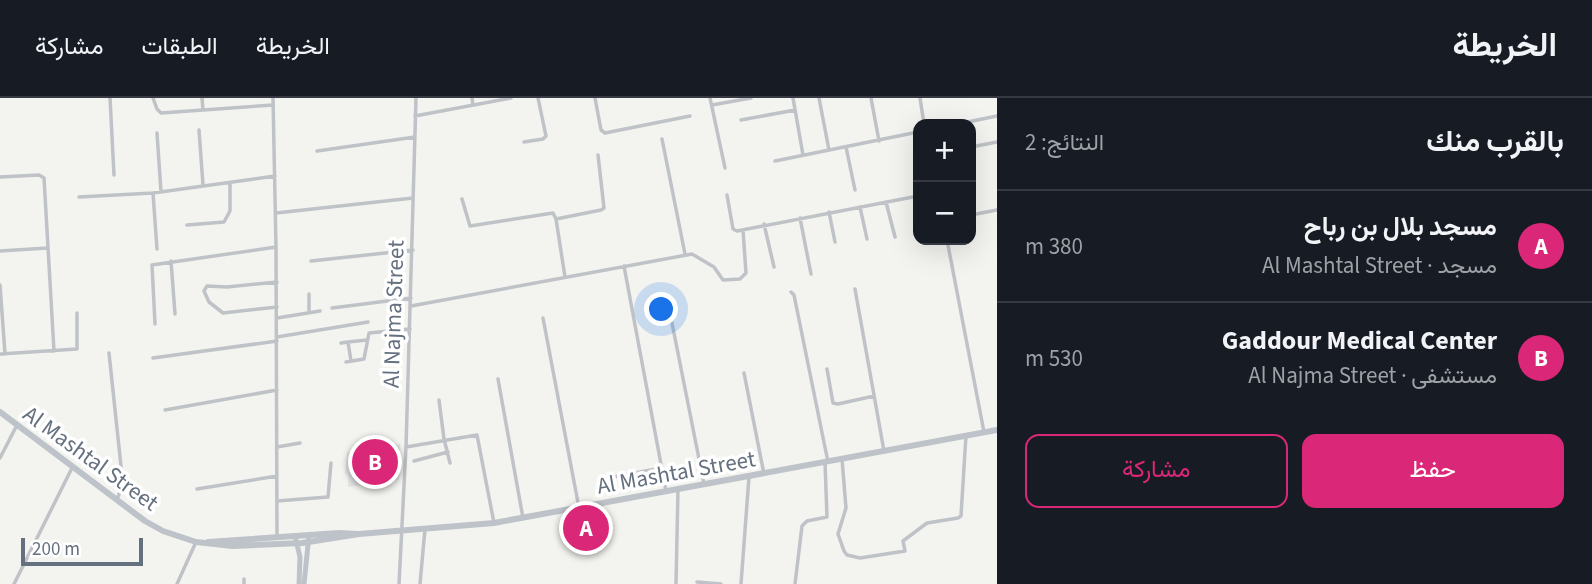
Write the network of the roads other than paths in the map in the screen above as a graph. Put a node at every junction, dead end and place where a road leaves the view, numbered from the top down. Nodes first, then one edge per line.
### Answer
1 (110, 98) edge
2 (153, 98) edge
3 (202, 98) edge
4 (273, 98) edge
5 (416, 98) edge
6 (472, 98) edge
7 (511, 98) edge
8 (538, 98) edge
9 (595, 98) edge
10 (710, 98) edge
11 (751, 98) edge
12 (793, 98) edge
13 (819, 98) edge
14 (871, 98) edge
15 (920, 98) edge
16 (273, 105) junction
17 (473, 105) junction
18 (711, 105) junction
19 (203, 110) junction
20 (795, 110) junction
21 (415, 116) junction
22 (690, 116) dead end
23 (997, 116) edge
24 (923, 119) edge
25 (741, 120) dead end
26 (976, 120) edge
27 (199, 130) dead end
28 (157, 133) dead end
29 (913, 133) edge
30 (415, 137) junction
31 (662, 139) dead end
32 (879, 141) junction
33 (524, 142) dead end
34 (997, 142) edge
35 (976, 146) edge
36 (846, 147) junction
37 (829, 150) junction
38 (317, 151) dead end
39 (598, 155) dead end
40 (803, 155) junction
41 (775, 161) dead end
42 (725, 168) dead end
43 (114, 175) dead end
44 (275, 176) junction
45 (0, 177) edge
46 (230, 182) junction
47 (203, 185) junction
48 (855, 190) dead end
49 (161, 192) junction
50 (153, 193) junction
51 (727, 195) dead end
52 (79, 197) dead end
53 (913, 197) edge
54 (414, 198) junction
55 (462, 199) dead end
56 (886, 202) junction
57 (860, 207) junction
58 (997, 210) edge
59 (829, 212) junction
60 (276, 213) junction
61 (976, 214) edge
62 (800, 218) junction
63 (556, 219) junction
64 (764, 224) junction
65 (187, 225) dead end
66 (743, 230) junction
67 (895, 237) dead end
68 (867, 239) dead end
69 (835, 242) dead end
70 (948, 245) edge
71 (276, 247) junction
72 (47, 248) junction
73 (157, 249) dead end
74 (413, 250) junction
75 (0, 251) edge
76 (685, 254) junction
77 (171, 261) junction
78 (311, 261) dead end
79 (624, 267) junction
80 (774, 267) dead end
81 (811, 274) dead end
82 (565, 277) junction
83 (276, 282) junction
84 (0, 285) edge
85 (855, 289) dead end
86 (791, 292) dead end
87 (309, 294) dead end
88 (411, 298) junction
89 (411, 306) junction
90 (277, 307) junction
91 (332, 308) dead end
92 (320, 311) dead end
93 (77, 313) dead end
94 (309, 313) junction
95 (175, 314) dead end
96 (277, 318) junction
97 (543, 318) dead end
98 (671, 318) dead end
99 (368, 322) dead end
100 (155, 324) dead end
101 (410, 329) junction
102 (277, 339) junction
103 (368, 340) junction
104 (348, 342) junction
105 (341, 343) dead end
106 (54, 351) junction
107 (108, 353) dead end
108 (2, 354) edge
109 (153, 358) dead end
110 (827, 369) dead end
111 (744, 373) dead end
112 (498, 379) dead end
113 (277, 390) junction
114 (874, 396) junction
115 (439, 400) dead end
116 (165, 410) dead end
117 (0, 412) edge
118 (17, 425) junction
119 (997, 430) edge
120 (984, 432) junction
121 (966, 435) junction
122 (444, 439) junction
123 (300, 443) dead end
124 (277, 447) junction
125 (406, 447) junction
126 (884, 451) junction
127 (448, 452) junction
128 (0, 458) edge
129 (842, 459) junction
130 (414, 461) dead end
131 (827, 462) junction
132 (331, 463) dead end
133 (450, 463) dead end
134 (72, 468) junction
135 (662, 468) junction
136 (764, 474) junction
137 (276, 476) junction
138 (613, 477) dead end
139 (749, 477) junction
140 (705, 484) junction
141 (197, 489) dead end
142 (678, 489) junction
143 (666, 491) junction
144 (117, 499) junction
145 (277, 501) junction
146 (579, 508) junction
147 (523, 518) junction
148 (494, 523) junction
149 (425, 529) junction
150 (401, 531) junction
151 (277, 538) junction
152 (309, 538) junction
153 (295, 539) junction
154 (199, 542) junction
155 (697, 582) edge
156 (14, 584) edge
157 (177, 584) edge
158 (299, 584) edge
159 (304, 584) edge
160 (399, 584) edge
161 (420, 584) edge
162 (676, 584) edge
163 (721, 584) edge
164 (741, 584) edge
165 (795, 584) edge

1 - 43 street
2 - 19 street
3 - 19 street
4 - 16 street
5 - 21 street, Al Najma Street
6 - 17 street
7 - 17 street
8 - 33 street
9 - 22 street
10 - 18 street
11 - 18 street
12 - 20 street
13 - 37 street
14 - 32 street
15 - 24 street
16 - 19 street
16 - 44 street
17 - 21 street
18 - 42 street
20 - 25 street
20 - 40 street
21 - 30 street, Al Najma Street
23 - 26 street
27 - 47 street
28 - 49 street
29 - 32 street
30 - 38 street
30 - 54 street, Al Najma Street
31 - 76 street
32 - 36 street
34 - 35 street
36 - 37 street
36 - 48 street
37 - 40 street
39 - 63 street
40 - 41 street
44 - 46 street
44 - 60 street
45 - 72 street
46 - 47 street
46 - 65 street
47 - 49 street
49 - 50 street
50 - 52 street
50 - 73 street
51 - 66 street
53 - 56 street
54 - 60 street
54 - 74 street, Al Najma Street
55 - 63 street
56 - 57 street
56 - 67 street
57 - 59 street
57 - 68 street
58 - 61 street
59 - 62 street
59 - 69 street
60 - 71 street
62 - 64 street
62 - 81 street
63 - 82 street
64 - 66 street
64 - 80 street
66 - 76 street
70 - 120 street
71 - 77 street
71 - 83 street
72 - 75 street
72 - 106 street
74 - 78 street
74 - 88 street, Al Najma Street
76 - 79 street
77 - 95 street
77 - 100 street
79 - 82 street
79 - 135 street
82 - 89 street
83 - 90 street
83 - 90 street
84 - 108 street
85 - 114 street
86 - 131 street
87 - 94 street
88 - 89 street, Al Najma Street
88 - 91 street
89 - 101 street, Al Najma Street
90 - 96 street
92 - 94 street
93 - 106 street
94 - 96 street
96 - 102 street
97 - 146 street
98 - 140 street
99 - 102 street
101 - 103 street
101 - 125 street, Al Najma Street
102 - 109 street
102 - 113 street
103 - 104 street
103 - 104 street
104 - 105 street
106 - 108 street
107 - 144 street
110 - 114 street
111 - 136 street
112 - 147 street
113 - 116 street
113 - 124 street
114 - 126 street
115 - 122 street
117 - 118 main road, Al Mashtal Street
118 - 128 street
118 - 134 main road, Al Mashtal Street
119 - 120 main road, Al Mashtal Street
120 - 121 main road, Al Mashtal Street
121 - 126 main road, Al Mashtal Street
121 - 129 street
122 - 125 street
122 - 127 street
122 - 148 street
123 - 124 street
124 - 137 street
125 - 150 street, Al Najma Street
126 - 129 main road, Al Mashtal Street
127 - 130 street
127 - 133 street
129 - 131 main road, Al Mashtal Street
131 - 136 main road, Al Mashtal Street
131 - 165 street
132 - 145 street
134 - 144 main road, Al Mashtal Street
134 - 156 street
135 - 138 street
135 - 143 street
136 - 139 main road, Al Mashtal Street
137 - 141 street
137 - 145 street
139 - 140 main road, Al Mashtal Street
139 - 164 street
140 - 142 main road, Al Mashtal Street
142 - 143 main road, Al Mashtal Street
142 - 162 street
143 - 146 main road, Al Mashtal Street
144 - 154 main road, Al Mashtal Street
145 - 151 street
146 - 147 main road, Al Mashtal Street
147 - 148 main road, Al Mashtal Street
148 - 149 main road, Al Mashtal Street
149 - 150 main road, Al Mashtal Street
149 - 161 street
150 - 152 main road, Al Mashtal Street
150 - 160 street, Al Najma Street
151 - 153 main road, Al Mashtal Street
151 - 154 main road, Al Mashtal Street
152 - 153 main road, Al Mashtal Street
152 - 159 main road
153 - 154 main road, Al Mashtal Street
153 - 158 main road
154 - 157 street
155 - 163 street

